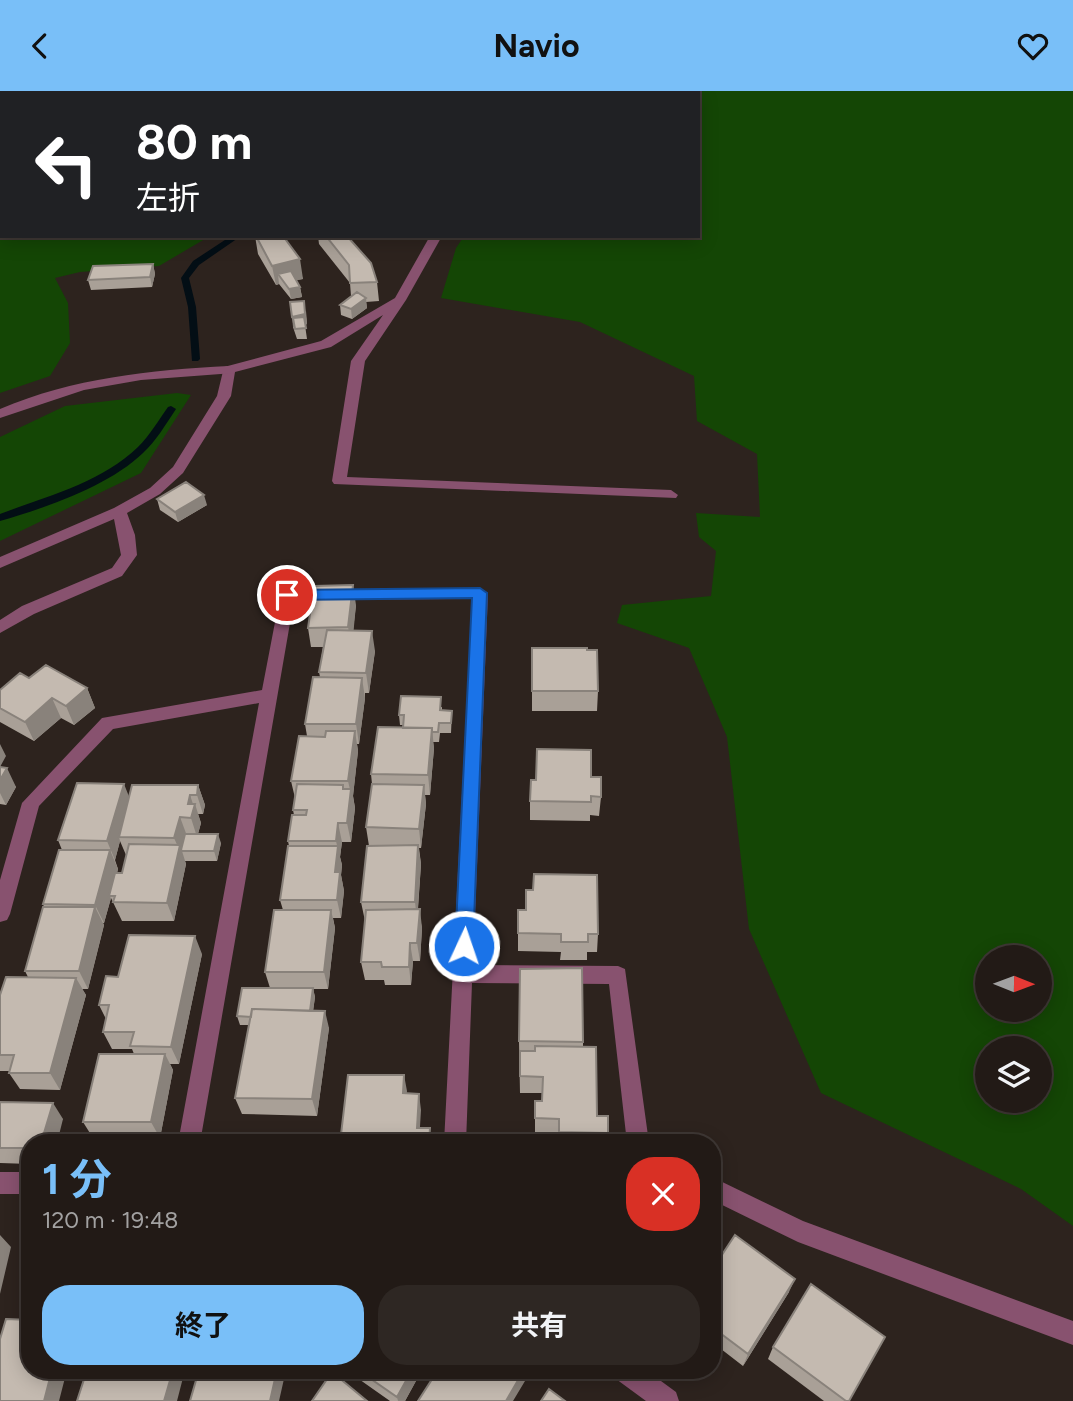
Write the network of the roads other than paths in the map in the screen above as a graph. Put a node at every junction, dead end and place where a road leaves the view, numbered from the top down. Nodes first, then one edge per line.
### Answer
1 (435, 238) edge
2 (400, 300) junction
3 (229, 370) junction
4 (0, 414) edge
5 (671, 495) dead end
6 (120, 512) junction
7 (0, 563) edge
8 (0, 627) edge
9 (269, 695) junction
10 (0, 914) edge
11 (463, 974) junction
12 (190, 1134) edge
13 (455, 1134) edge
14 (637, 1134) edge
15 (21, 1182) edge
16 (0, 1183) edge
17 (721, 1192) edge
18 (1073, 1333) edge
19 (637, 1379) edge
20 (667, 1401) edge

1 - 2 street
2 - 3 street
2 - 5 street
3 - 4 street
3 - 6 street
6 - 7 street
6 - 8 street
9 - 10 street
9 - 11 street
9 - 12 street
11 - 13 street
11 - 14 street
15 - 16 street
17 - 18 street
19 - 20 street

